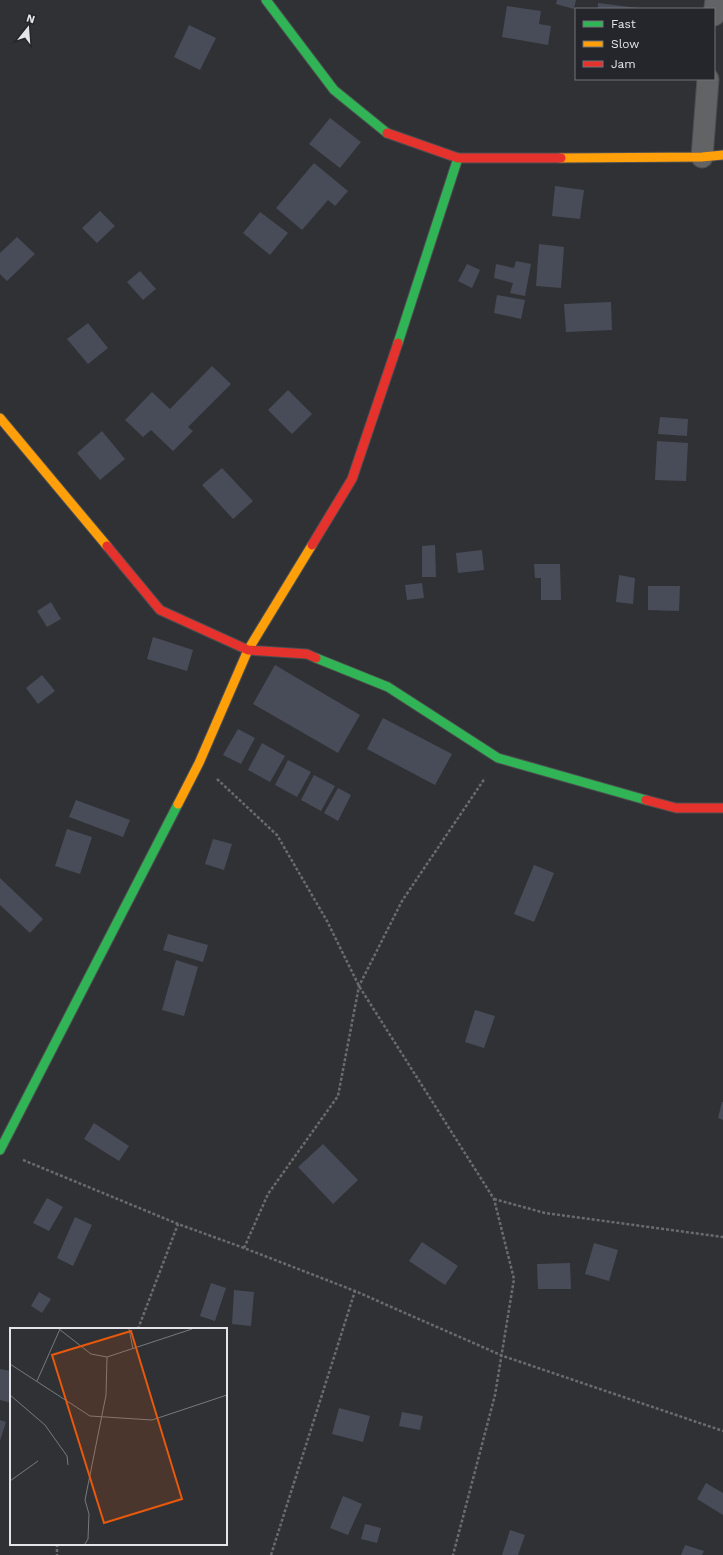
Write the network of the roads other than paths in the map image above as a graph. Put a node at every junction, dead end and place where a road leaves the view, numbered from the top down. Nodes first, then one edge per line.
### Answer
1 (266, 0) edge
2 (708, 80) edge
3 (723, 154) edge
4 (702, 157) junction
5 (458, 158) junction
6 (0, 418) edge
7 (248, 650) junction
8 (723, 808) edge
9 (1, 1148) edge

1 - 5 street
2 - 4 street
3 - 4 street
4 - 5 street
5 - 7 street
6 - 7 street
7 - 8 street
7 - 9 street

